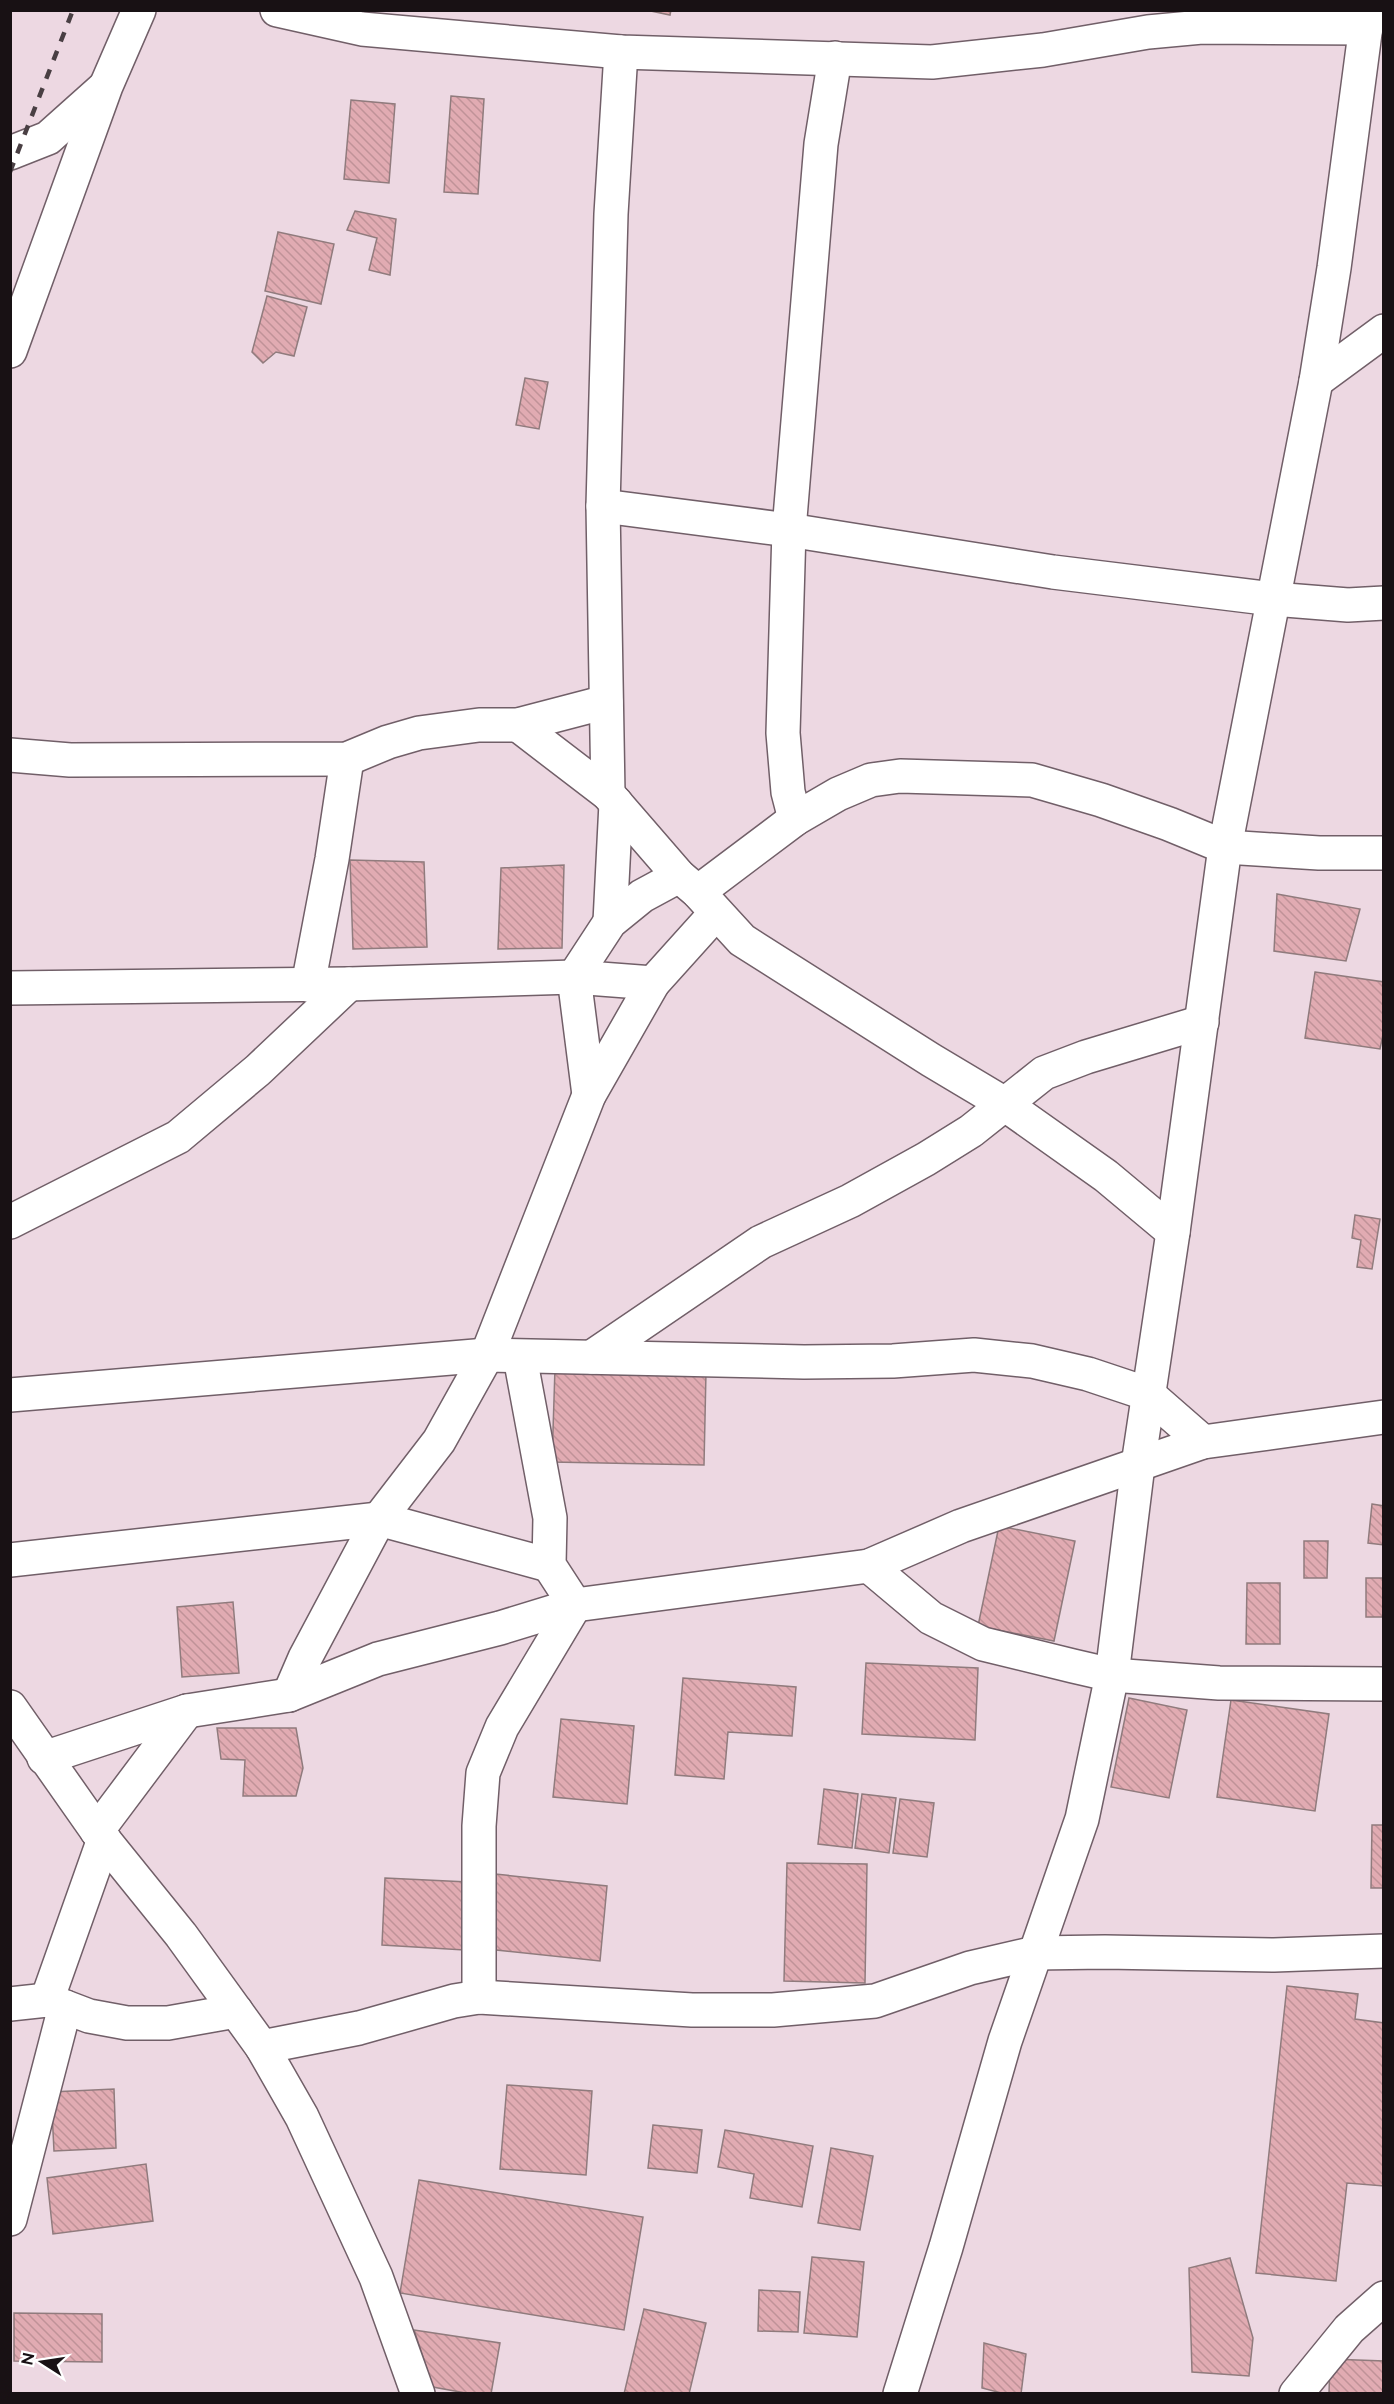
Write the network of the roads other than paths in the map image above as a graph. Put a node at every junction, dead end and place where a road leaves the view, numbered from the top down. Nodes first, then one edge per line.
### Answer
1 (139, 10) edge
2 (277, 10) edge
3 (1216, 18) edge
4 (1367, 19) edge
5 (1148, 21) edge
6 (621, 52) junction
7 (835, 58) junction
8 (106, 86) junction
9 (10, 153) edge
10 (1383, 331) edge
11 (10, 351) edge
12 (1316, 381) junction
13 (603, 506) junction
14 (789, 530) junction
15 (1273, 599) junction
16 (1383, 603) edge
17 (606, 702) junction
18 (518, 725) junction
19 (10, 755) edge
20 (347, 759) junction
21 (612, 799) junction
22 (795, 819) junction
23 (1225, 847) junction
24 (1383, 853) edge
25 (698, 893) junction
26 (610, 922) junction
27 (574, 977) junction
28 (653, 983) junction
29 (349, 984) junction
30 (308, 985) junction
31 (10, 988) edge
32 (1202, 1022) junction
33 (589, 1095) junction
34 (1003, 1103) junction
35 (10, 1221) edge
36 (1173, 1232) junction
37 (487, 1355) junction
38 (520, 1357) junction
39 (592, 1357) junction
40 (1148, 1394) junction
41 (10, 1395) edge
42 (1383, 1417) edge
43 (1203, 1442) junction
44 (1138, 1465) junction
45 (379, 1519) junction
46 (10, 1560) edge
47 (549, 1565) junction
48 (869, 1566) junction
49 (575, 1605) junction
50 (1112, 1675) junction
51 (1383, 1684) edge
52 (289, 1695) junction
53 (11, 1708) edge
54 (187, 1711) junction
55 (44, 1758) junction
56 (101, 1835) junction
57 (1383, 1951) edge
58 (1035, 1953) junction
59 (479, 1997) junction
60 (56, 2003) junction
61 (10, 2004) edge
62 (236, 2011) junction
63 (262, 2047) junction
64 (10, 2219) edge
65 (1383, 2298) edge
66 (418, 2394) edge
67 (900, 2394) edge
68 (1296, 2394) edge

1 - 8 street
2 - 6 street
3 - 4 street
3 - 5 street
4 - 12 street
5 - 7 street
6 - 7 street
6 - 13 street
7 - 14 street
8 - 9 street
8 - 11 street
10 - 12 street
12 - 15 street
13 - 14 street
13 - 17 street
14 - 15 street
14 - 22 street
15 - 16 street
15 - 23 street
17 - 18 street
17 - 21 street
18 - 20 street
18 - 21 street
19 - 20 street
20 - 30 street
21 - 25 street
21 - 26 street
22 - 23 street
22 - 25 street
23 - 24 street
23 - 32 street
25 - 26 street
25 - 28 street
25 - 34 street
26 - 27 street
27 - 28 street
27 - 29 street
27 - 33 street
28 - 33 street
29 - 30 street
29 - 35 street
30 - 31 street
32 - 34 street
32 - 36 street
33 - 37 street
34 - 36 street
34 - 39 street
36 - 40 street
37 - 38 street
37 - 41 street
37 - 45 street
38 - 39 street
38 - 47 street
39 - 40 street
40 - 43 street
40 - 44 street
42 - 43 street
43 - 44 street
44 - 48 street
44 - 50 street
45 - 46 street
45 - 47 street
45 - 52 street
47 - 49 street
48 - 49 street
48 - 50 street
49 - 52 street
49 - 59 street
50 - 51 street
50 - 58 street
52 - 54 street
53 - 55 street
54 - 55 street
54 - 56 street
55 - 56 street
56 - 60 street
56 - 62 street
57 - 58 street
58 - 59 street
58 - 67 street
59 - 63 street
60 - 61 street
60 - 62 street
60 - 64 street
62 - 63 street
63 - 66 street
65 - 68 street

